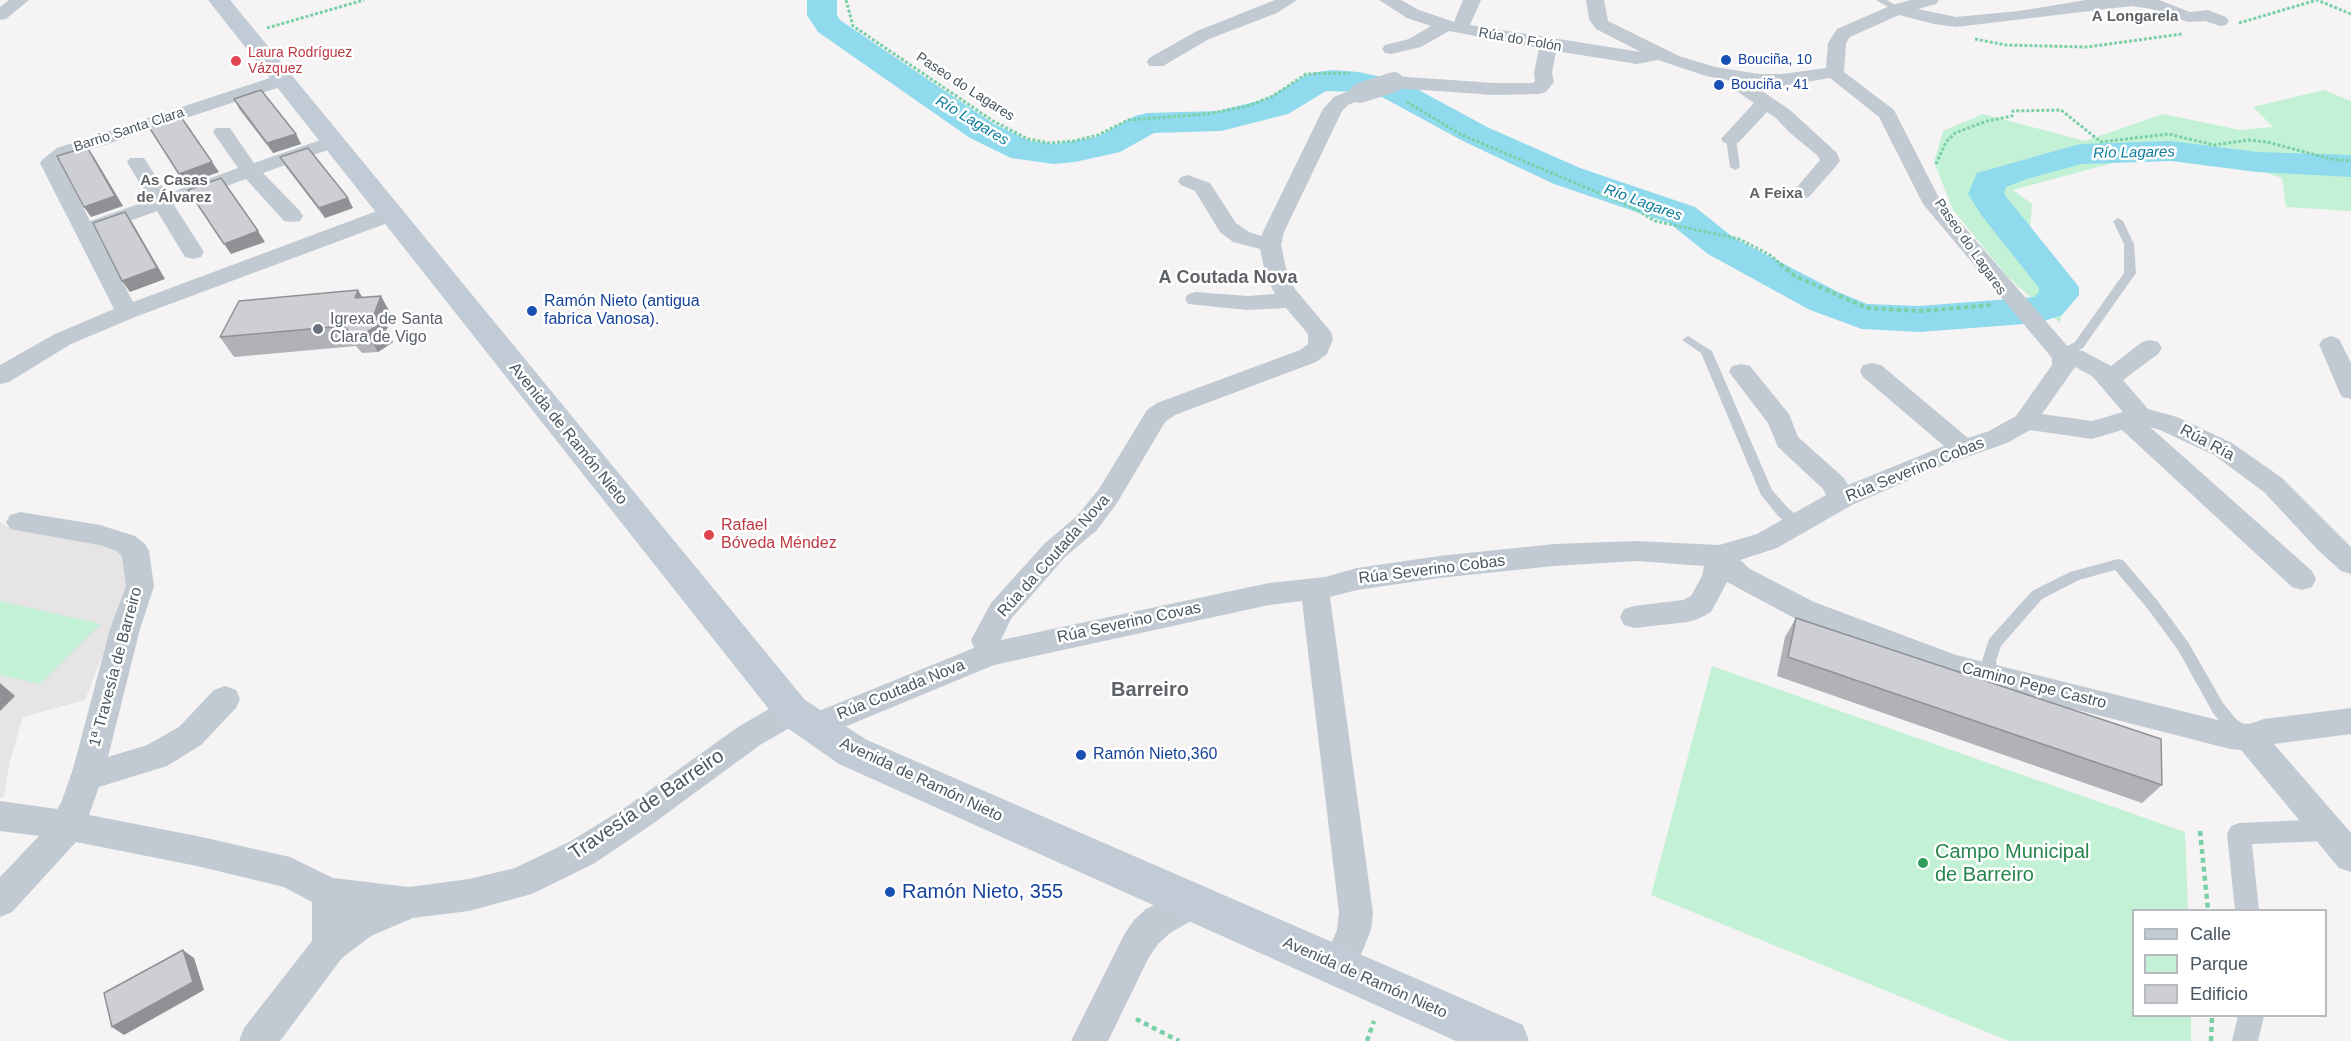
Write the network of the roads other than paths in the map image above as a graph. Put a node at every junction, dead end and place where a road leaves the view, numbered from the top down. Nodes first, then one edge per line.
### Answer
1 (19, 0) edge
2 (219, 0) edge
3 (1288, 0) edge
4 (1388, 0) edge
5 (1472, 0) edge
6 (1595, 0) edge
7 (1930, 0) edge
8 (1889, 4) edge
9 (0, 15) edge
10 (2225, 24) road end
11 (1453, 27) junction
12 (1548, 46) junction
13 (1391, 49) dead end
14 (1658, 55) junction
15 (1156, 62) dead end
16 (1835, 72) junction
17 (1737, 78) junction
18 (282, 80) junction
19 (1766, 102) junction
20 (224, 132) dead end
21 (1731, 139) joint
22 (332, 142) junction
23 (137, 162) dead end
24 (1736, 167) dead end
25 (250, 171) junction
26 (1188, 180) dead end
27 (1802, 193) dead end
28 (162, 202) junction
29 (393, 213) junction
30 (292, 216) dead end
31 (2118, 221) dead end
32 (86, 229) junction
33 (1270, 245) junction
34 (193, 252) dead end
35 (1196, 299) dead end
36 (1292, 300) junction
37 (127, 312) junction
38 (1688, 340) dead end
39 (2331, 344) dead end
40 (2150, 348) dead end
41 (2061, 354) junction
42 (1872, 371) dead end
43 (1741, 372) dead end
44 (0, 376) edge
45 (2109, 379) junction
46 (2351, 391) edge
47 (2133, 418) junction
48 (2027, 421) junction
49 (1965, 449) junction
50 (1843, 498) junction
51 (20, 522) dead end
52 (1798, 524) junction
53 (1719, 556) junction
54 (2351, 563) edge
55 (2302, 579) dead end
56 (1315, 589) junction
57 (1269, 594) joint
58 (1634, 617) dead end
59 (990, 654) junction
60 (1991, 676) junction
61 (225, 699) dead end
62 (802, 719) junction
63 (2351, 721) edge
64 (2249, 736) junction
65 (87, 777) junction
66 (0, 816) edge
67 (67, 825) junction
68 (2327, 830) junction
69 (2351, 857) edge
70 (328, 893) junction
71 (0, 901) edge
72 (411, 902) junction
73 (1193, 902) junction
74 (2247, 909) edge
75 (330, 946) junction
76 (1339, 967) junction
77 (2251, 1017) edge
78 (257, 1041) edge
79 (1089, 1041) edge
80 (1507, 1041) edge
81 (2245, 1041) edge

1 - 9 street
2 - 18 main road, Avenida de Ramón Nieto
3 - 15 street
4 - 11 street, Rúa do Folón
5 - 11 street
6 - 14 street
7 - 8 street
8 - 10 street
8 - 16 street
11 - 12 street, Rúa do Folón
11 - 13 street
12 - 14 street, Rúa do Folón
12 - 33 street, bridge
14 - 17 street
16 - 17 street
16 - 41 street
17 - 19 street
18 - 22 main road, Avenida de Ramón Nieto
18 - 32 street, Barrio Santa Clara
19 - 21 street
19 - 27 street
20 - 25 street
21 - 24 lane
22 - 25 street
22 - 29 main road, Avenida de Ramón Nieto
23 - 28 street, Barrio Santa Clara
25 - 28 street
25 - 30 street
26 - 33 street
28 - 32 street
28 - 34 street, Barrio Santa Clara
29 - 37 street
29 - 62 main road, Avenida de Ramón Nieto
31 - 41 lane
32 - 37 street, Barrio Santa Clara
33 - 36 street, Rúa da Coutada Nova
35 - 36 street
36 - 59 street, Rúa da Coutada Nova
37 - 44 street
38 - 52 lane
39 - 46 street
40 - 45 street
41 - 45 street
41 - 48 street
42 - 49 street
43 - 50 street
45 - 47 street
47 - 48 street
47 - 54 street, Rúa Ría
47 - 55 street
48 - 49 street, Rúa Severino Cobas
49 - 50 street, Rúa Severino Cobas
50 - 52 street, Rúa Severino Cobas
51 - 65 street, 1ª Travesía de Barreiro
52 - 53 street, Rúa Severino Cobas
53 - 56 street, Rúa Severino Cobas
53 - 58 street
53 - 60 street, Camino Pepe Castro
56 - 57 street, Rúa Severino Cobas
56 - 76 street
57 - 59 street, Rúa Severino Covas
59 - 62 street, Rúa Coutada Nova
60 - 64 street, Camino Pepe Castro
60 - 64 lane
61 - 65 street
62 - 72 street, Travesía de Barreiro
62 - 73 main road, Avenida de Ramón Nieto
63 - 64 street, Camino Pepe Castro
64 - 68 street
65 - 67 street, 1ª Travesía de Barreiro
66 - 67 street
67 - 70 street
67 - 71 street, 1ª Travesía de Barreiro
68 - 69 street
68 - 74 street
70 - 72 street
70 - 75 street
72 - 75 street, Travesía de Barreiro
73 - 76 main road, Avenida de Ramón Nieto
73 - 79 street
75 - 78 street, Travesía de Barreiro
76 - 80 main road, Avenida de Ramón Nieto
77 - 81 street

